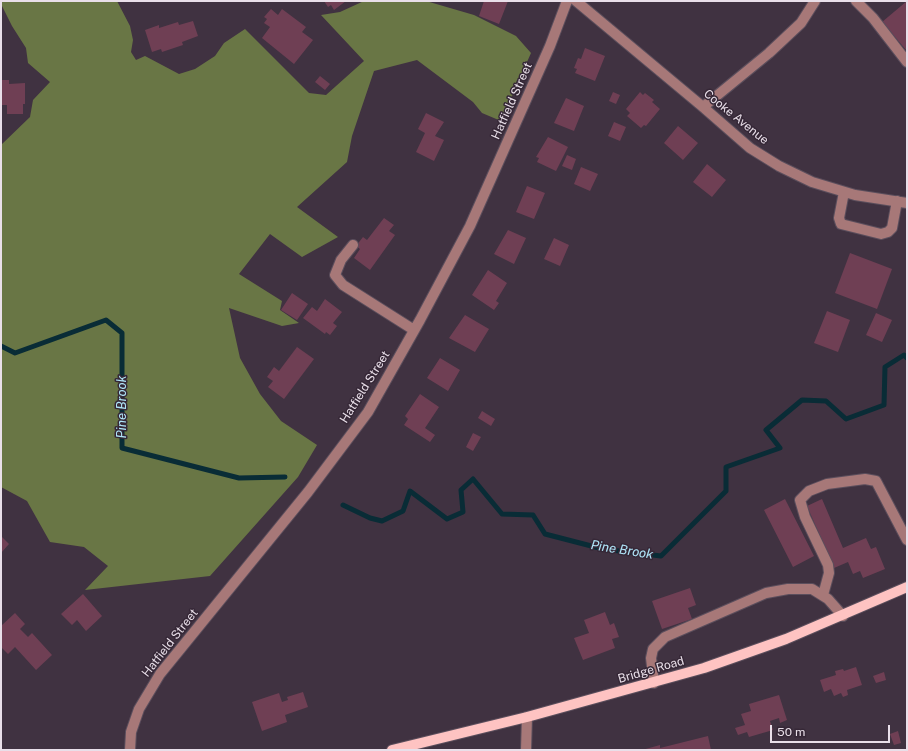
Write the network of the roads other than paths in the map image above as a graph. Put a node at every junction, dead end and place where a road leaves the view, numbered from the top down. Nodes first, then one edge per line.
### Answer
1 (567, 1) edge
2 (576, 1) edge
3 (815, 1) edge
4 (856, 1) edge
5 (907, 62) edge
6 (703, 107) junction
7 (844, 192) junction
8 (902, 202) edge
9 (353, 245) dead end
10 (414, 330) junction
11 (907, 540) edge
12 (907, 587) edge
13 (823, 595) junction
14 (843, 616) junction
15 (654, 683) junction
16 (527, 717) junction
17 (130, 750) edge
18 (392, 750) edge
19 (526, 750) edge

1 - 10 street, Hatfield Street
2 - 6 street, Cooke Avenue
3 - 6 street
4 - 5 street
6 - 7 street, Cooke Avenue
7 - 8 street, Cooke Avenue
7 - 8 street
9 - 10 street
10 - 17 street, Hatfield Street
11 - 13 street
12 - 14 main road, Bridge Road
13 - 14 street
13 - 15 street
14 - 15 main road, Bridge Road
15 - 16 main road, Bridge Road
16 - 18 main road, Bridge Road
16 - 19 street

